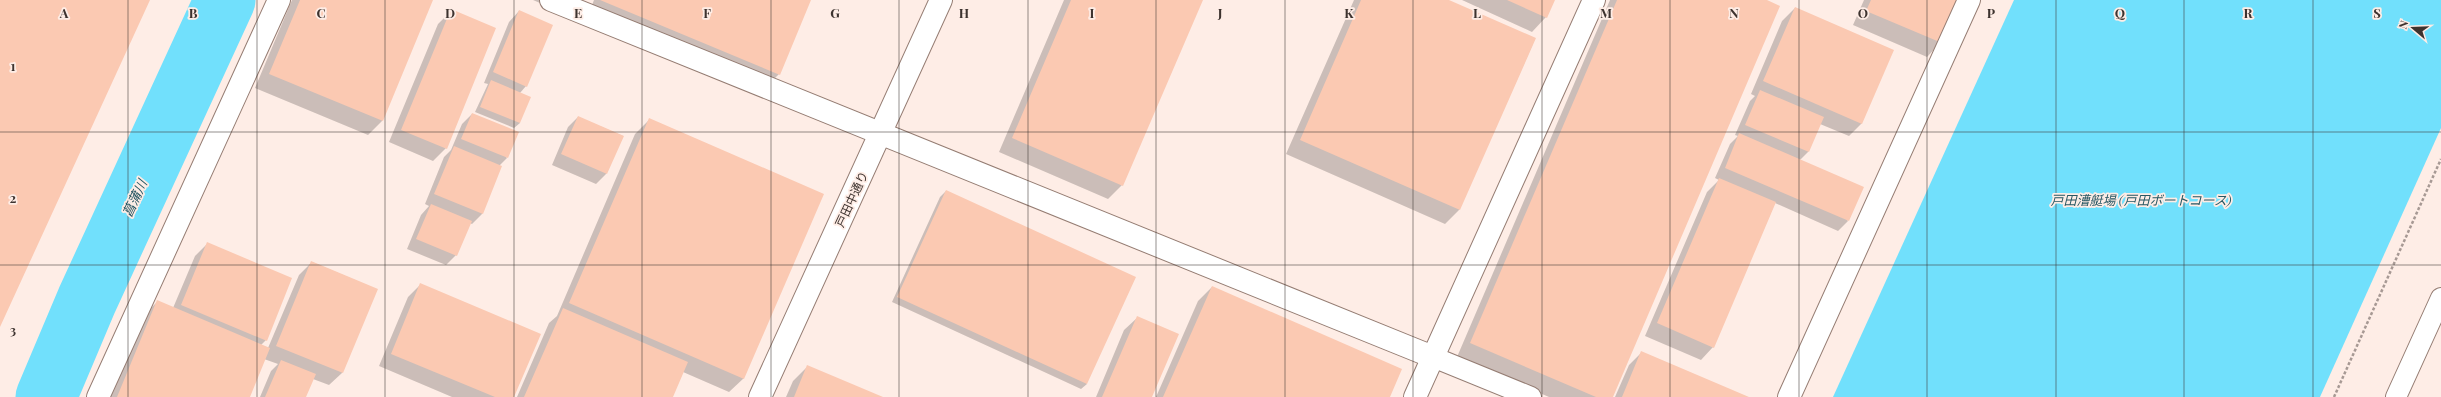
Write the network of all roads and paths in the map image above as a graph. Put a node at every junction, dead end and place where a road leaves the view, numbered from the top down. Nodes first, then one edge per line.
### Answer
1 (279, 0) edge
2 (550, 0) edge
3 (941, 0) edge
4 (1594, 0) edge
5 (1969, 0) edge
6 (880, 134) junction
7 (2441, 159) edge
8 (2441, 298) edge
9 (1433, 357) junction
10 (98, 397) edge
11 (760, 397) edge
12 (1414, 397) edge
13 (1531, 397) edge
14 (1789, 397) edge
15 (2334, 397) edge
16 (2396, 397) edge

1 - 10 street
2 - 6 street
3 - 6 street, 戸田中通り
4 - 9 street
5 - 14 street
6 - 9 street
6 - 11 street, 戸田中通り
7 - 15 path
8 - 16 lane
9 - 12 street
9 - 13 lane

